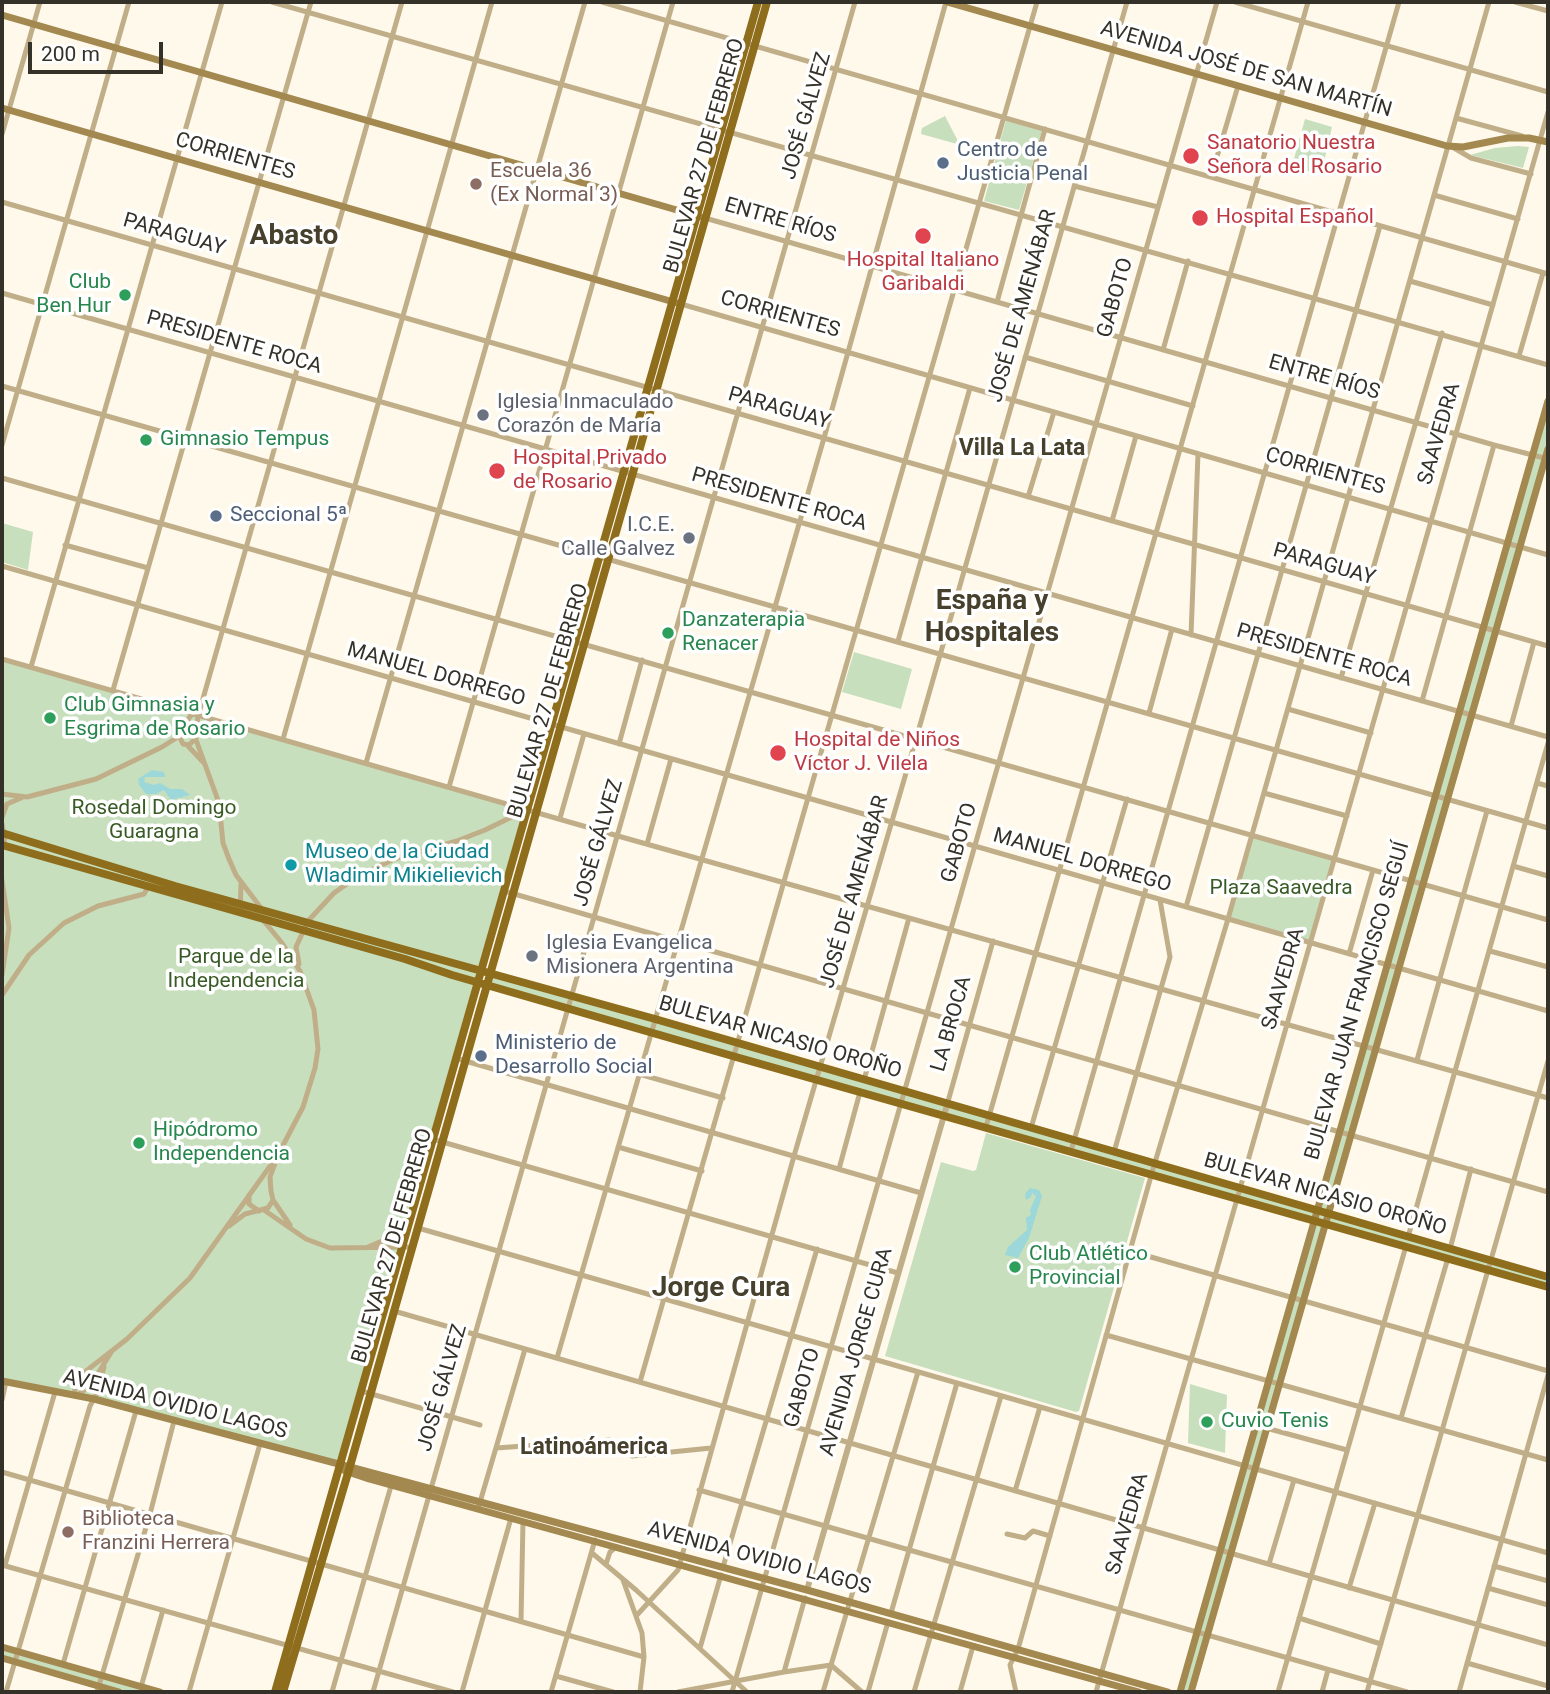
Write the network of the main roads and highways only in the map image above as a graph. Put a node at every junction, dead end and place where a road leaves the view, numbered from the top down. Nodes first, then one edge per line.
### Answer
1 (758, 2) edge
2 (767, 2) edge
3 (947, 2) edge
4 (2, 15) edge
5 (750, 44) junction
6 (5, 109) edge
7 (1544, 141) edge
8 (701, 217) junction
9 (676, 303) junction
10 (1548, 401) edge
11 (1548, 449) edge
12 (1547, 458) edge
13 (3, 833) edge
14 (2, 846) edge
15 (508, 892) junction
16 (480, 971) junction
17 (490, 974) junction
18 (477, 982) junction
19 (487, 984) junction
20 (437, 1140) junction
21 (1238, 1193) junction
22 (1316, 1216) junction
23 (1326, 1218) junction
24 (406, 1248) junction
25 (1489, 1265) junction
26 (1548, 1277) edge
27 (1548, 1287) edge
28 (4, 1382) edge
29 (365, 1392) junction
30 (340, 1465) junction
31 (349, 1470) junction
32 (430, 1492) junction
33 (479, 1506) junction
34 (596, 1537) junction
35 (681, 1560) junction
36 (317, 1562) junction
37 (932, 1630) junction
38 (2, 1647) edge
39 (292, 1647) junction
40 (1016, 1653) junction
41 (2, 1658) edge
42 (1100, 1677) junction
43 (98, 1689) edge
44 (1113, 1689) edge
45 (119, 1692) edge
46 (160, 1692) edge
47 (275, 1692) edge
48 (283, 1692) edge
49 (1139, 1692) edge
50 (1168, 1692) edge
51 (1180, 1692) edge
52 (1191, 1692) edge

1 - 5 main road, BULEVAR 27 DE FEBRERO
2 - 5 main road, BULEVAR 27 DE FEBRERO
3 - 7 main road, AVENIDA JOSÉ DE SAN MARTÍN
4 - 8 main road, ENTRE RÍOS
5 - 8 main road, BULEVAR 27 DE FEBRERO
6 - 9 main road, CORRIENTES
8 - 9 main road, BULEVAR 27 DE FEBRERO
9 - 15 main road, BULEVAR 27 DE FEBRERO
10 - 22 main road, BULEVAR JUAN FRANCISCO SEGUÍ
11 - 12 main road, BULEVAR JUAN FRANCISCO SEGUÍ
12 - 23 main road, BULEVAR JUAN FRANCISCO SEGUÍ
13 - 16 main road, BULEVAR NICASIO OROÑO
14 - 18 main road, BULEVAR NICASIO OROÑO
15 - 16 main road, BULEVAR 27 DE FEBRERO
15 - 17 main road, BULEVAR 27 DE FEBRERO
16 - 17 main road, BULEVAR NICASIO OROÑO
16 - 18 main road, BULEVAR 27 DE FEBRERO
17 - 19 main road, BULEVAR 27 DE FEBRERO
17 - 21 main road, BULEVAR NICASIO OROÑO
18 - 19 main road, BULEVAR NICASIO OROÑO
18 - 20 main road, BULEVAR 27 DE FEBRERO
19 - 20 main road, BULEVAR 27 DE FEBRERO
19 - 21 main road, BULEVAR NICASIO OROÑO
20 - 24 main road, BULEVAR 27 DE FEBRERO
20 - 24 main road, BULEVAR 27 DE FEBRERO
21 - 22 main road, BULEVAR NICASIO OROÑO
22 - 23 main road, BULEVAR NICASIO OROÑO
22 - 51 main road, BULEVAR JUAN FRANCISCO SEGUÍ
23 - 25 main road, BULEVAR NICASIO OROÑO
23 - 52 main road, BULEVAR JUAN FRANCISCO SEGUÍ
24 - 29 main road, BULEVAR 27 DE FEBRERO
25 - 26 main road, BULEVAR NICASIO OROÑO
25 - 27 main road, BULEVAR NICASIO OROÑO
28 - 30 main road, AVENIDA OVIDIO LAGOS
29 - 30 main road, BULEVAR 27 DE FEBRERO
29 - 31 main road, BULEVAR 27 DE FEBRERO
30 - 31 main road, AVENIDA OVIDIO LAGOS
30 - 36 main road, BULEVAR 27 DE FEBRERO
31 - 32 main road, AVENIDA OVIDIO LAGOS
31 - 32 main road, AVENIDA OVIDIO LAGOS
31 - 36 main road, BULEVAR 27 DE FEBRERO
32 - 33 main road, AVENIDA OVIDIO LAGOS
33 - 34 main road, AVENIDA OVIDIO LAGOS
33 - 34 main road, AVENIDA OVIDIO LAGOS
34 - 35 main road, AVENIDA OVIDIO LAGOS
34 - 35 main road, AVENIDA OVIDIO LAGOS
35 - 37 main road, AVENIDA OVIDIO LAGOS
36 - 39 main road, BULEVAR 27 DE FEBRERO
37 - 40 main road, AVENIDA OVIDIO LAGOS
37 - 40 main road, AVENIDA OVIDIO LAGOS
38 - 46 main road
39 - 47 main road, BULEVAR 27 DE FEBRERO
39 - 48 main road, BULEVAR 27 DE FEBRERO
40 - 42 main road, AVENIDA OVIDIO LAGOS
41 - 43 main road
42 - 44 main road, AVENIDA OVIDIO LAGOS
42 - 50 main road, AVENIDA OVIDIO LAGOS
43 - 45 main road
44 - 49 main road, AVENIDA OVIDIO LAGOS

